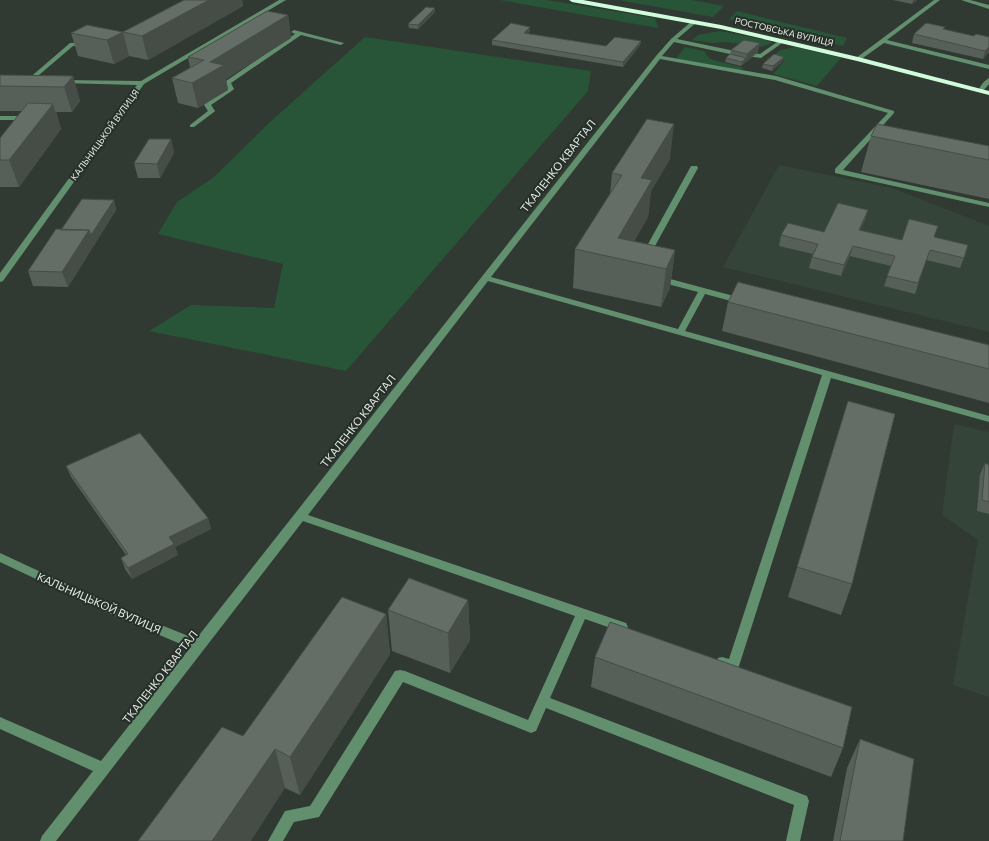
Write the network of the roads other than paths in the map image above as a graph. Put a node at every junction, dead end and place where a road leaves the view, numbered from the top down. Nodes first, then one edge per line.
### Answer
1 (283, 0) edge
2 (572, 0) edge
3 (937, 0) edge
4 (964, 0) edge
5 (989, 7) edge
6 (247, 21) junction
7 (694, 22) junction
8 (254, 23) edge
9 (284, 30) edge
10 (300, 33) junction
11 (672, 40) junction
12 (884, 40) junction
13 (782, 41) junction
14 (341, 43) dead end
15 (90, 44) edge
16 (658, 57) junction
17 (858, 59) junction
18 (989, 67) edge
19 (22, 79) edge
20 (30, 80) junction
21 (45, 80) edge
22 (52, 80) edge
23 (989, 80) edge
24 (142, 83) junction
25 (981, 90) junction
26 (989, 92) edge
27 (0, 118) edge
28 (26, 124) edge
29 (192, 126) dead end
30 (694, 168) dead end
31 (989, 205) edge
32 (643, 260) edge
33 (651, 277) edge
34 (485, 278) junction
35 (0, 279) edge
36 (703, 290) junction
37 (748, 302) edge
38 (680, 333) junction
39 (827, 374) junction
40 (989, 419) edge
41 (300, 516) junction
42 (0, 557) edge
43 (582, 613) junction
44 (632, 631) edge
45 (199, 646) junction
46 (712, 658) edge
47 (542, 701) junction
48 (0, 723) edge
49 (103, 769) junction
50 (47, 841) edge
51 (275, 841) edge
52 (793, 841) edge

1 - 6 street, КАЛЬНИЦЬКОЙ ВУЛИЦЯ
2 - 7 highway, РОСТОВСЬКА ВУЛИЦЯ
3 - 12 street
4 - 5 street
6 - 8 street
6 - 24 street, КАЛЬНИЦЬКОЙ ВУЛИЦЯ
7 - 11 street, ТКАЛЕНКО КВАРТАЛ
7 - 13 highway, РОСТОВСЬКА ВУЛИЦЯ
9 - 10 street
10 - 14 street
10 - 29 street
11 - 13 street
11 - 16 street, ТКАЛЕНКО КВАРТАЛ
12 - 17 street
12 - 18 street
13 - 17 highway, РОСТОВСЬКА ВУЛИЦЯ
15 - 20 street
16 - 31 street
16 - 34 street, ТКАЛЕНКО КВАРТАЛ
17 - 25 highway, РОСТОВСЬКА ВУЛИЦЯ
19 - 20 street
20 - 21 street
22 - 24 street
23 - 25 street
24 - 35 street, КАЛЬНИЦЬКОЙ ВУЛИЦЯ
25 - 26 highway, РОСТОВСЬКА ВУЛИЦЯ
27 - 28 street
30 - 32 street
33 - 36 street
34 - 38 street
34 - 41 street, ТКАЛЕНКО КВАРТАЛ
36 - 37 street
36 - 38 street
38 - 39 street
39 - 40 street
39 - 46 street
41 - 43 street
41 - 45 street, ТКАЛЕНКО КВАРТАЛ
42 - 45 street, КАЛЬНИЦЬКОЙ ВУЛИЦЯ
43 - 44 street
43 - 47 street
45 - 49 street, ТКАЛЕНКО КВАРТАЛ
47 - 51 street
47 - 52 street
48 - 49 street
49 - 50 street, ТКАЛЕНКО КВАРТАЛ

